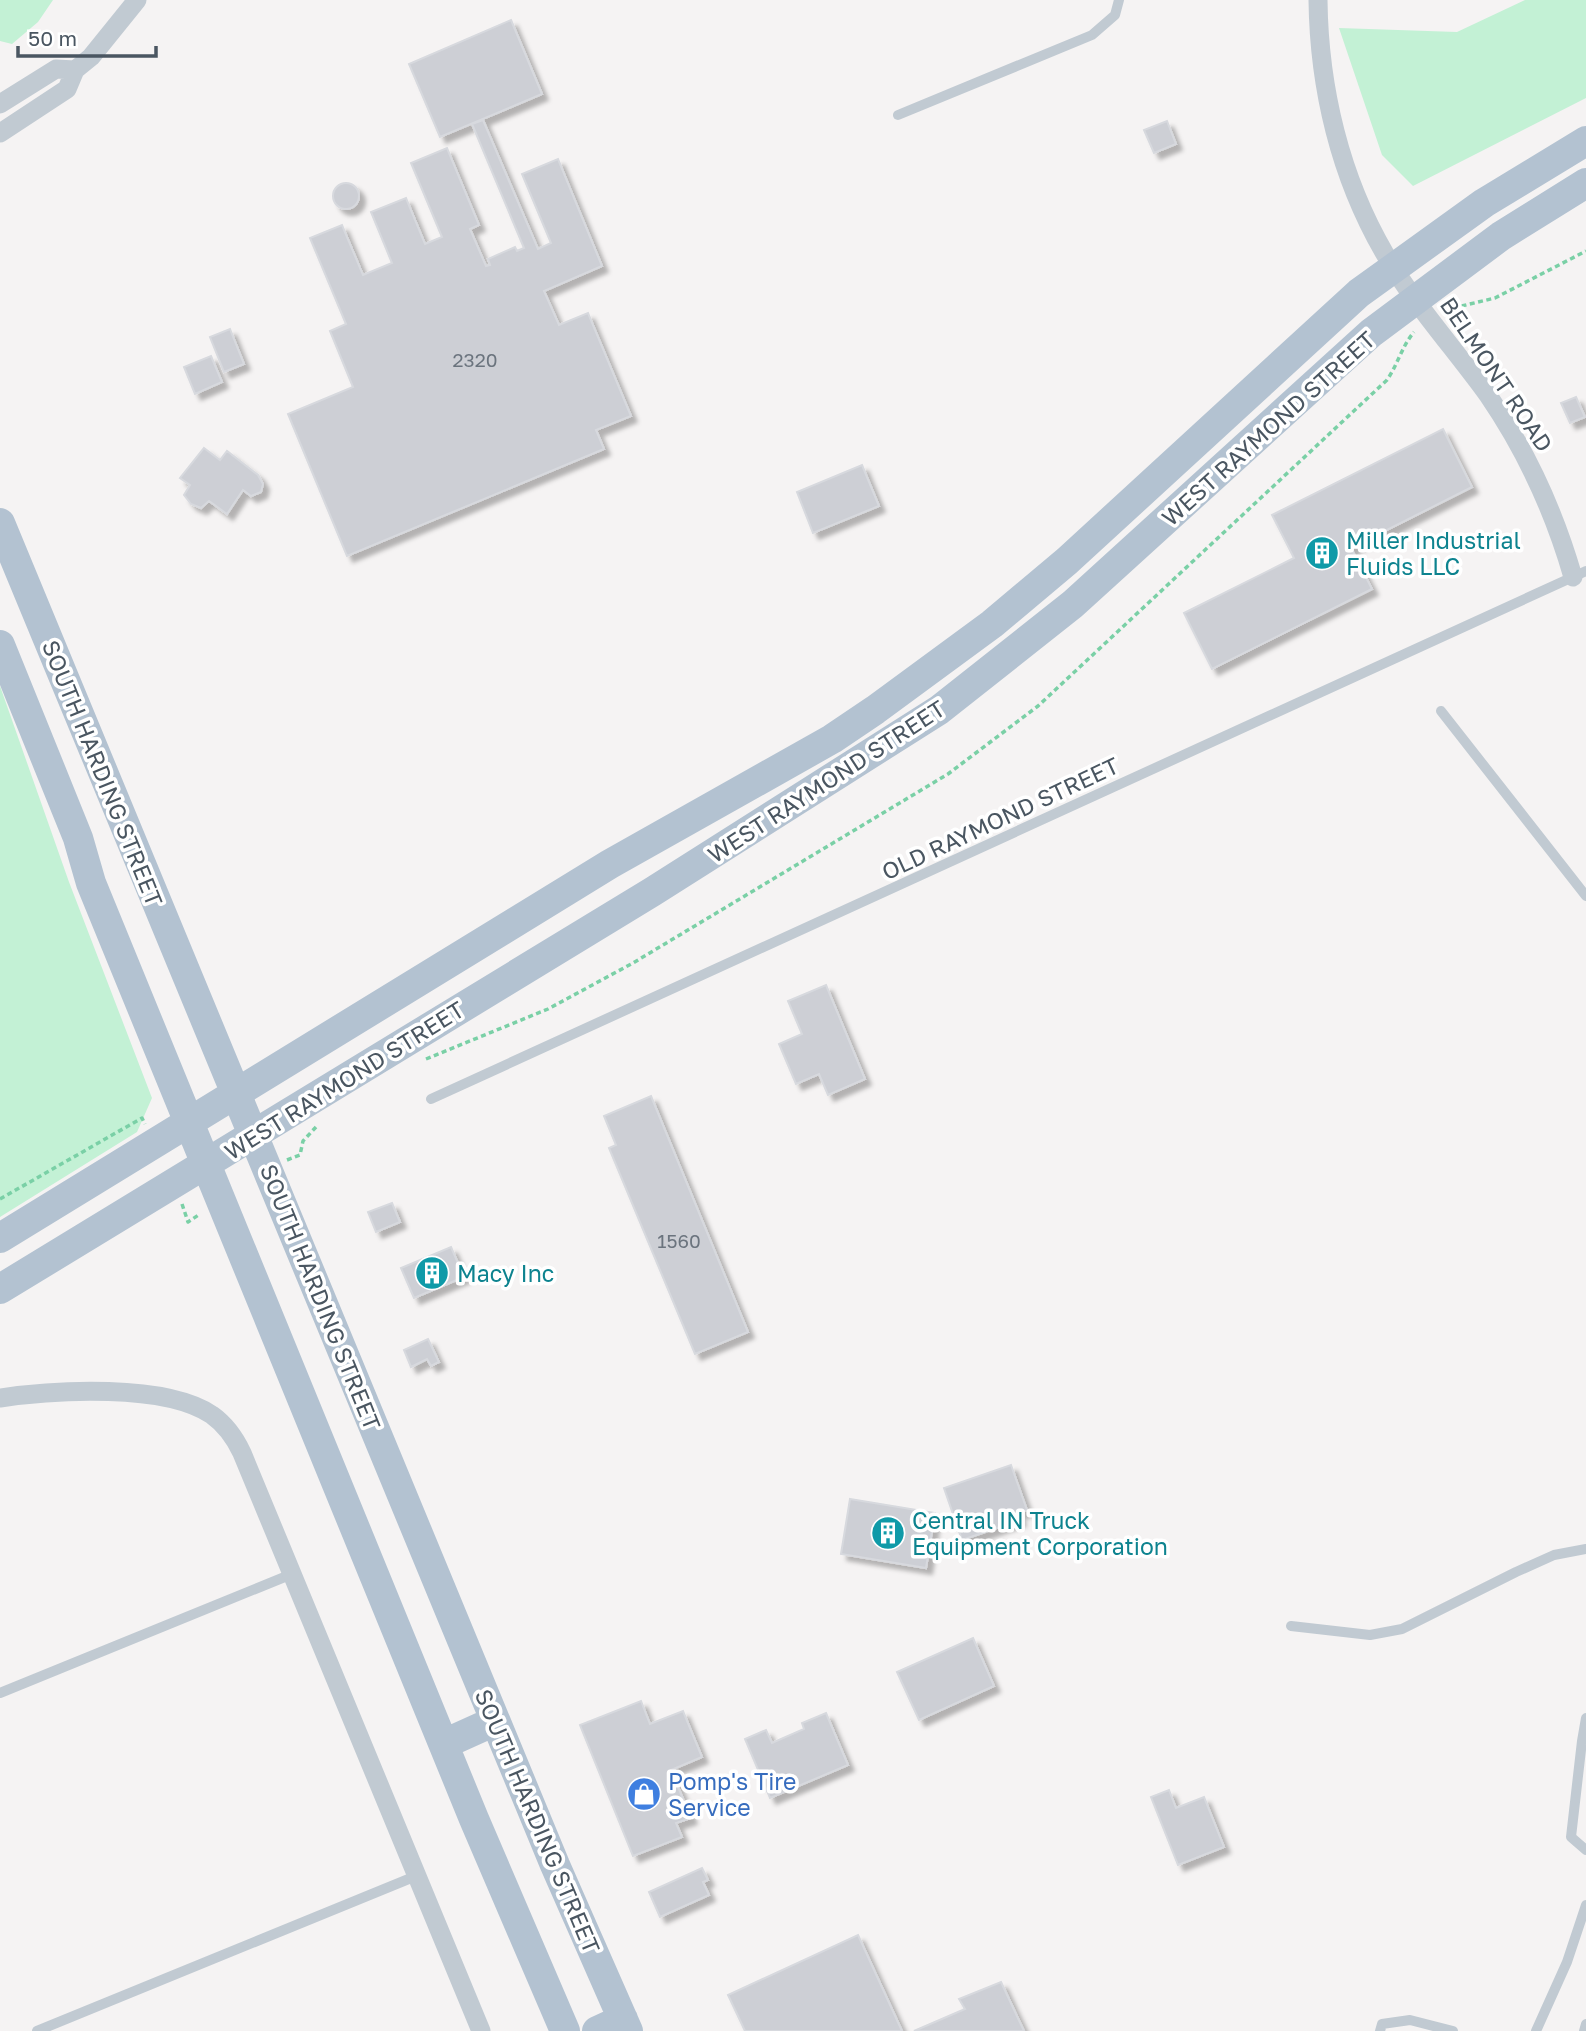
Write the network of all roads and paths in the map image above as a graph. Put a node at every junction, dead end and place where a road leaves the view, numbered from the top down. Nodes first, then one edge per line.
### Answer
1 (136, 0) edge
2 (1119, 0) edge
3 (1318, 0) edge
4 (75, 69) junction
5 (0, 104) edge
6 (898, 115) dead end
7 (0, 133) edge
8 (1586, 141) edge
9 (1586, 183) edge
10 (1404, 282) junction
11 (0, 523) edge
12 (1580, 574) edge
13 (0, 645) edge
14 (1441, 711) dead end
15 (82, 724) junction
16 (37, 736) junction
17 (1586, 896) edge
18 (238, 1093) junction
19 (431, 1099) dead end
20 (189, 1123) junction
21 (255, 1135) junction
22 (206, 1164) junction
23 (0, 1238) edge
24 (0, 1289) edge
25 (0, 1398) edge
26 (1586, 1549) edge
27 (292, 1573) junction
28 (1291, 1626) dead end
29 (0, 1693) edge
30 (1586, 1718) edge
31 (495, 1721) junction
32 (1584, 1739) edge
33 (444, 1744) junction
34 (1586, 1850) edge
35 (416, 1876) junction
36 (1586, 1905) edge
37 (1586, 2024) edge
38 (616, 2027) edge
39 (37, 2031) edge
40 (481, 2031) edge
41 (565, 2031) edge
42 (1380, 2031) edge
43 (1453, 2031) edge
44 (1535, 2031) edge
45 (1584, 2031) edge

1 - 4 street
2 - 6 lane
3 - 10 street, BELMONT ROAD
4 - 5 street
4 - 7 street
8 - 10 main road, WEST RAYMOND STREET
9 - 10 main road, WEST RAYMOND STREET
10 - 12 street, BELMONT ROAD
10 - 18 main road, WEST RAYMOND STREET
10 - 21 main road, WEST RAYMOND STREET
11 - 15 main road, SOUTH HARDING STREET
12 - 19 lane, OLD RAYMOND STREET
13 - 16 main road, SOUTH HARDING STREET
14 - 17 lane
15 - 16 main road
15 - 18 main road, SOUTH HARDING STREET
16 - 20 main road, SOUTH HARDING STREET
18 - 20 main road, WEST RAYMOND STREET
18 - 21 main road, SOUTH HARDING STREET
20 - 22 main road, SOUTH HARDING STREET
20 - 23 main road, WEST RAYMOND STREET
21 - 22 main road, WEST RAYMOND STREET
21 - 31 main road, SOUTH HARDING STREET
22 - 24 main road, WEST RAYMOND STREET
22 - 33 main road, SOUTH HARDING STREET
25 - 27 street
26 - 28 lane
27 - 29 lane
27 - 35 street
30 - 32 lane
31 - 33 main road
31 - 38 main road, SOUTH HARDING STREET
32 - 34 lane
33 - 41 main road, SOUTH HARDING STREET
35 - 39 lane
35 - 40 street
36 - 44 lane
37 - 45 lane
42 - 43 lane

